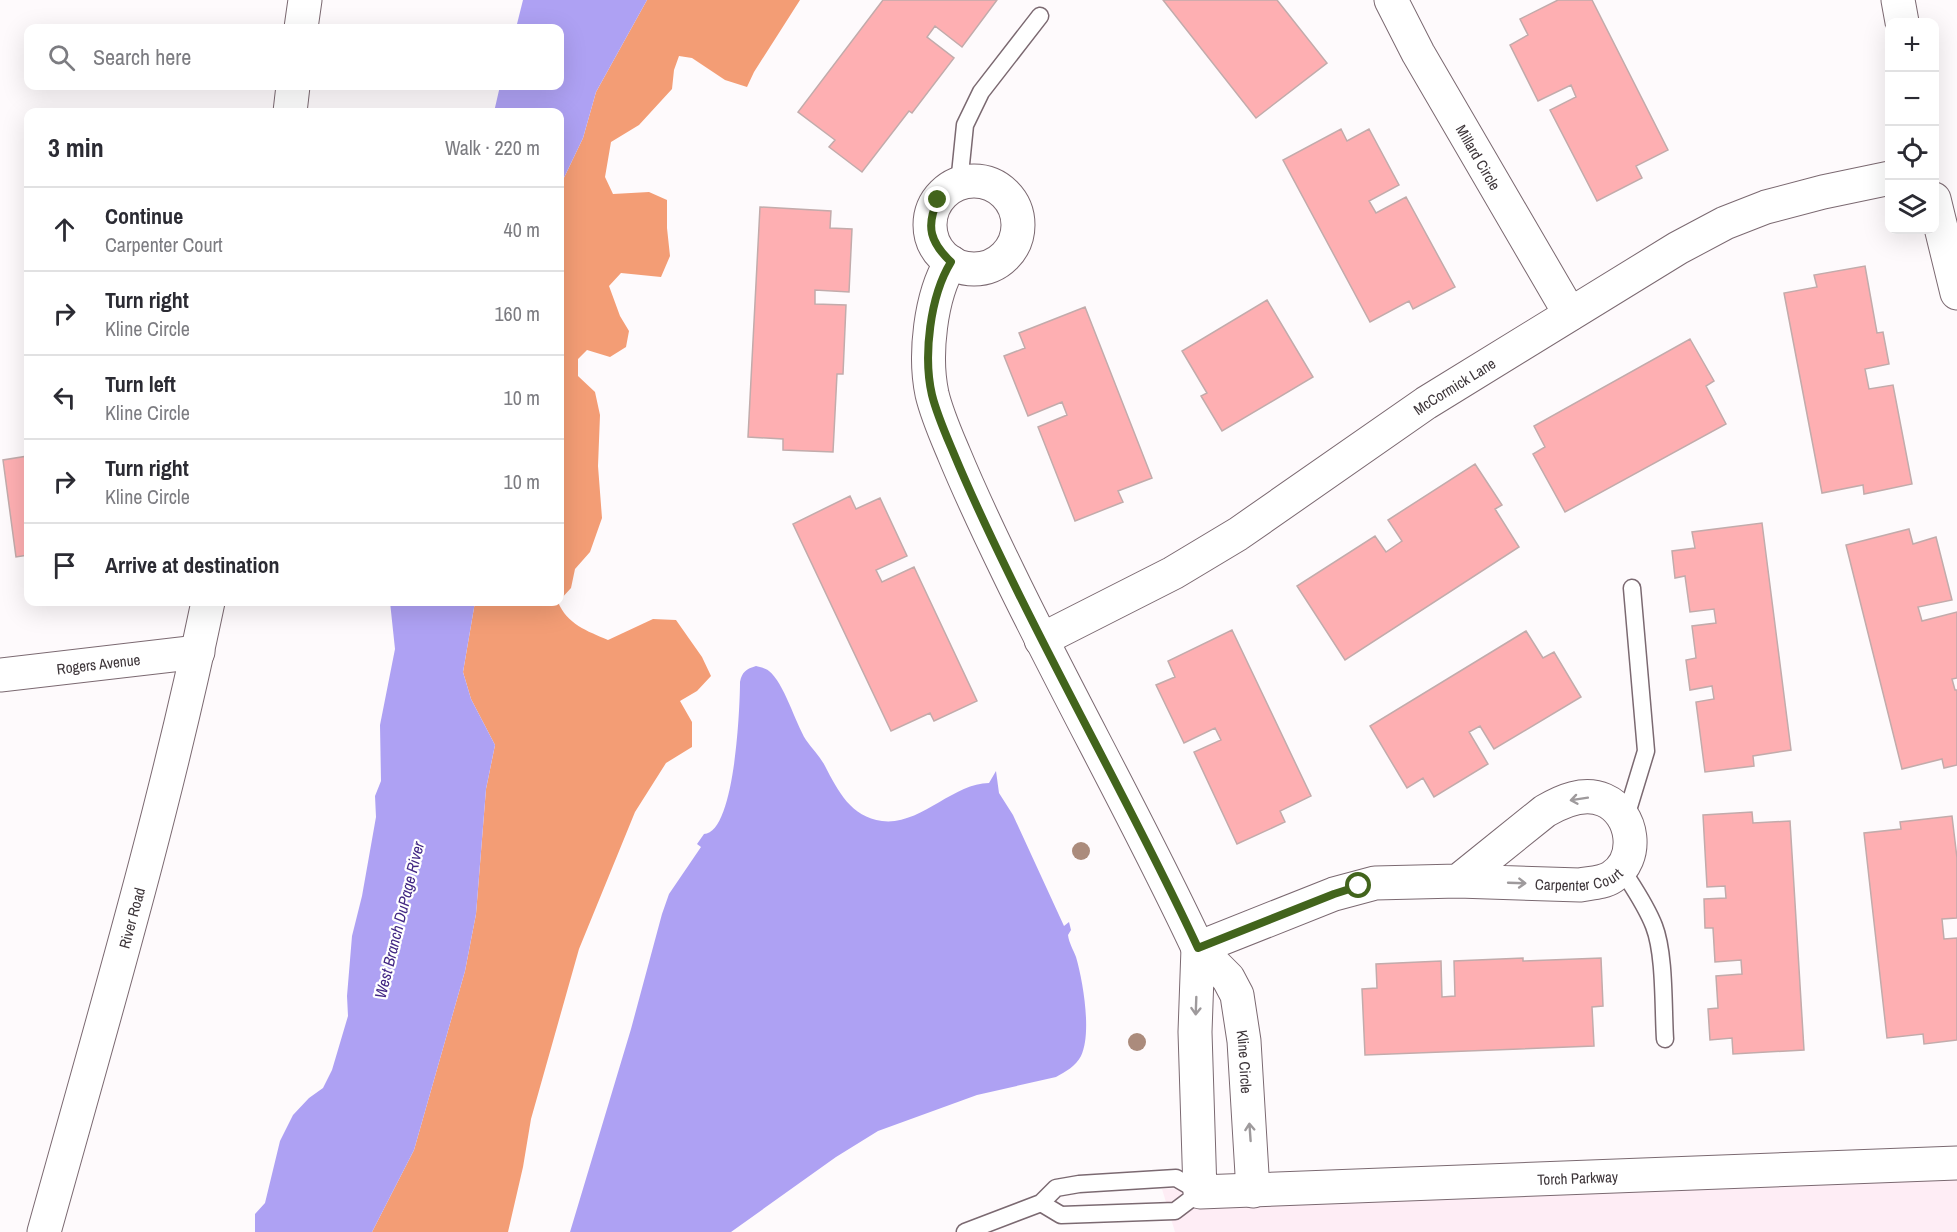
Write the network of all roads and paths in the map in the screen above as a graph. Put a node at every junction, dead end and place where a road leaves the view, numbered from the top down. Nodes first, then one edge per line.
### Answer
1 (305, 0) edge
2 (1391, 0) edge
3 (1898, 0) edge
4 (1040, 16) dead end
5 (1901, 18) edge
6 (302, 24) edge
7 (293, 90) edge
8 (290, 108) edge
9 (1885, 179) edge
10 (959, 184) junction
11 (1939, 216) edge
12 (951, 262) junction
13 (1957, 293) edge
14 (1570, 314) junction
15 (1632, 588) dead end
16 (207, 606) edge
17 (1041, 640) junction
18 (198, 652) junction
19 (0, 675) edge
20 (1625, 820) junction
21 (1621, 868) junction
22 (1458, 881) junction
23 (1198, 948) junction
24 (1665, 1039) dead end
25 (1957, 1163) edge
26 (1253, 1191) junction
27 (1200, 1192) junction
28 (1041, 1203) junction
29 (44, 1232) edge
30 (964, 1232) edge

1 - 6 street
2 - 14 street, Millard Circle
3 - 5 street
4 - 10 lane
7 - 8 street
9 - 14 street, McCormick Lane
10 - 12 street
10 - 12 street
11 - 13 street
12 - 17 street, Kline Circle
14 - 17 street, McCormick Lane
15 - 20 lane
16 - 18 street, River Road
17 - 23 street, Kline Circle
18 - 19 street, Rogers Avenue
18 - 29 street, River Road
20 - 21 street, Carpenter Court
20 -> 22 street
22 -> 21 street, Carpenter Court
21 - 24 lane
22 - 23 street, Carpenter Court
26 -> 23 street, Kline Circle
23 -> 27 street, Kline Circle
25 - 26 street, Torch Parkway
26 - 27 street, Torch Parkway
27 - 28 lane
27 - 28 lane
28 - 30 lane

